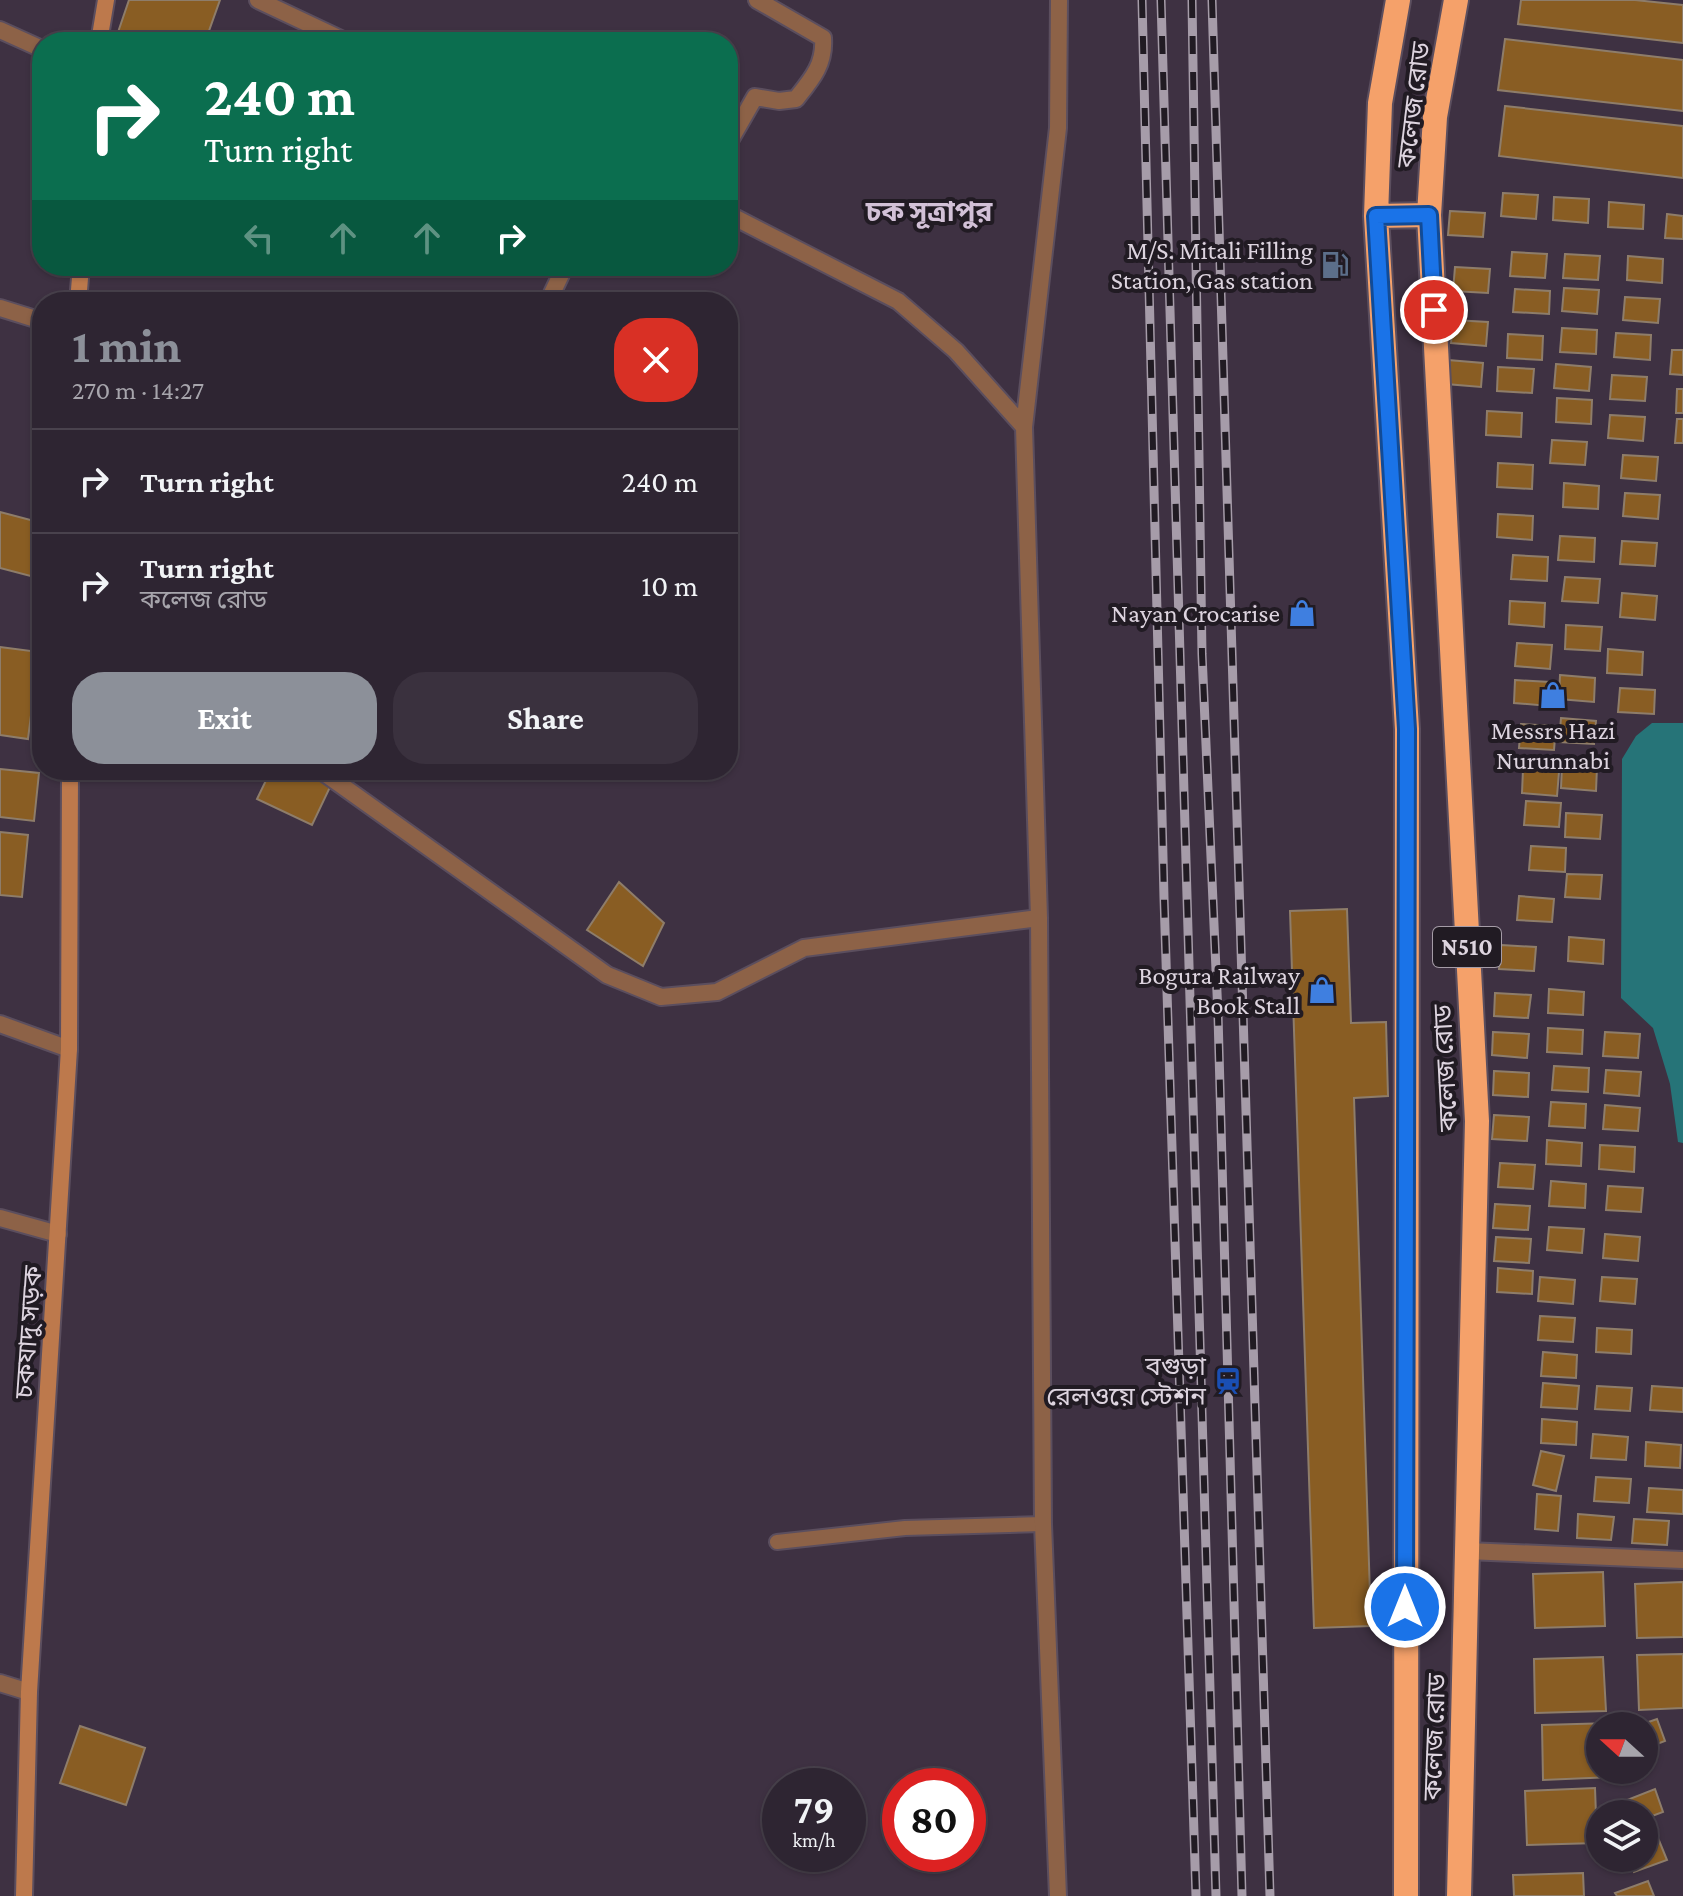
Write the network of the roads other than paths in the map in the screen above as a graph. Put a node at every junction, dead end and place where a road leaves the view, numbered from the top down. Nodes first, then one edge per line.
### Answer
1 (106, 0) edge
2 (258, 0) edge
3 (757, 0) edge
4 (1059, 0) edge
5 (1398, 0) edge
6 (1456, 0) edge
7 (0, 30) edge
8 (101, 32) edge
9 (326, 32) edge
10 (32, 44) edge
11 (738, 127) edge
12 (1429, 215) junction
13 (1376, 216) junction
14 (738, 219) edge
15 (0, 308) edge
16 (32, 318) edge
17 (1024, 427) junction
18 (70, 780) edge
19 (334, 780) edge
20 (1039, 918) junction
21 (0, 1024) edge
22 (69, 1049) junction
23 (0, 1218) edge
24 (58, 1234) junction
25 (1043, 1524) junction
26 (777, 1542) dead end
27 (1467, 1551) junction
28 (1683, 1560) edge
29 (0, 1683) edge
30 (29, 1692) junction
31 (24, 1896) edge
32 (1058, 1896) edge
33 (1406, 1896) edge
34 (1459, 1896) edge

1 - 8 street
2 - 9 street
3 - 11 street
4 - 17 street
5 - 13 highway, কলেজ রোড / N510
6 - 12 highway, কলেজ রোড / N510
7 - 10 street
12 - 13 highway
12 - 27 highway, কলেজ রোড / N510
13 - 33 highway, কলেজ রোড / N510
14 - 17 street
15 - 16 street
17 - 20 street
18 - 22 street, চকযাদু সড়ক
19 - 20 street
20 - 25 street
21 - 22 street
22 - 24 street, চকযাদু সড়ক
23 - 24 street
24 - 30 street, চকযাদু সড়ক
25 - 26 lane
25 - 32 street
27 - 28 street
27 - 34 highway, কলেজ রোড / N510
29 - 30 street
30 - 31 street, চকযাদু সড়ক

